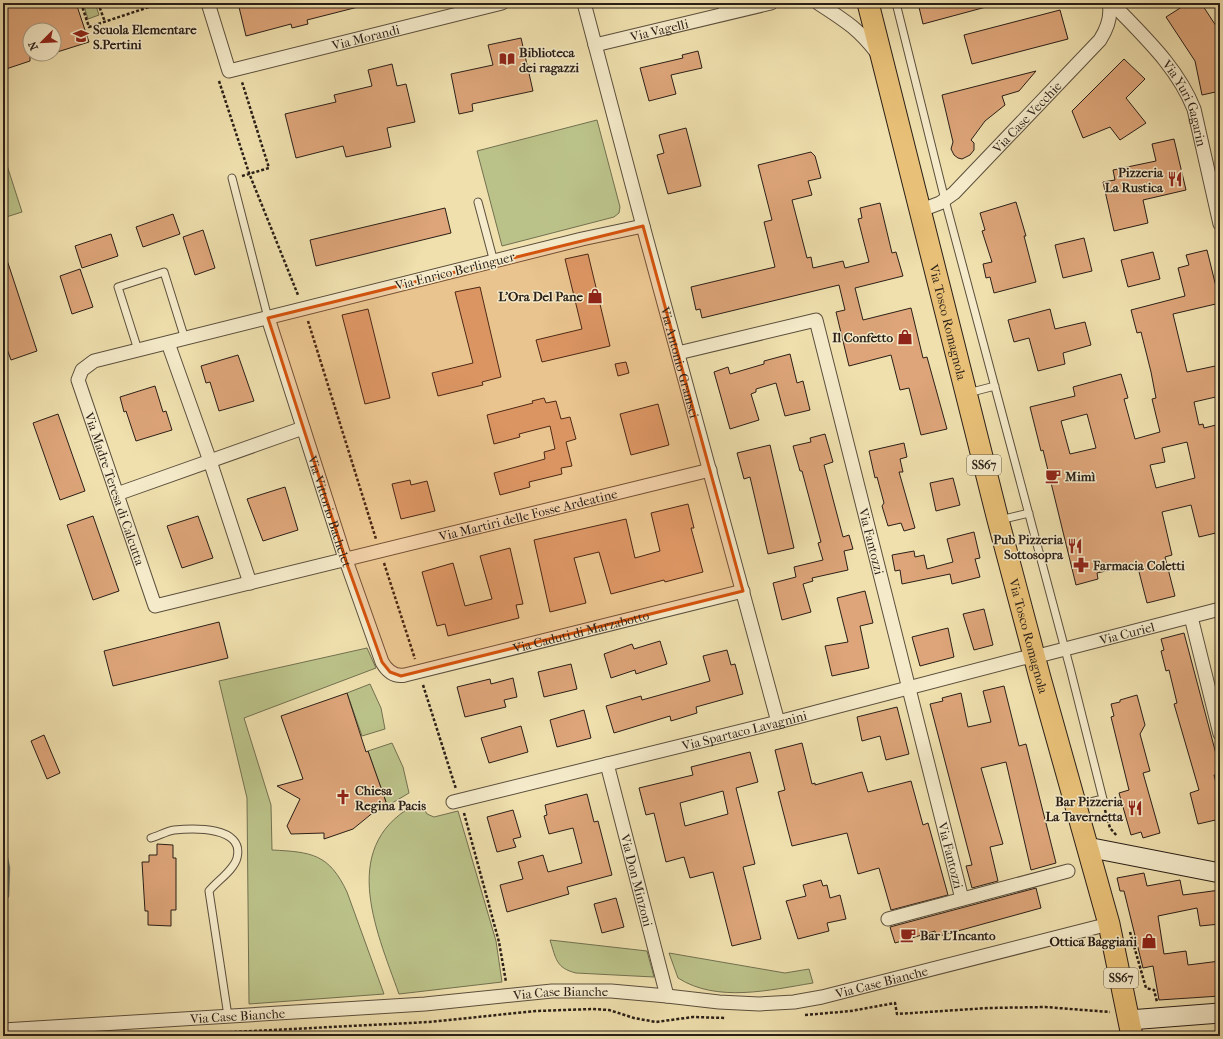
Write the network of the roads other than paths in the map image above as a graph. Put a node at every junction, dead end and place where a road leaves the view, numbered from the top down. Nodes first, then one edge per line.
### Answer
1 (208, 3) edge
2 (502, 3) edge
3 (584, 3) edge
4 (771, 3) edge
5 (818, 3) edge
6 (868, 3) edge
7 (896, 3) edge
8 (1109, 3) edge
9 (1112, 3) edge
10 (722, 9) edge
11 (594, 45) junction
12 (882, 60) junction
13 (232, 178) road end
14 (945, 200) junction
15 (478, 202) dead end
16 (919, 211) junction
17 (1220, 224) edge
18 (643, 226) junction
19 (494, 262) junction
20 (268, 318) junction
21 (185, 339) junction
22 (168, 343) junction
23 (138, 350) junction
24 (678, 353) junction
25 (995, 386) junction
26 (965, 393) junction
27 (303, 428) junction
28 (210, 461) junction
29 (710, 470) junction
30 (117, 494) junction
31 (1029, 513) junction
32 (998, 520) junction
33 (345, 560) junction
34 (250, 583) junction
35 (743, 591) junction
36 (1220, 609) edge
37 (1191, 617) junction
38 (1065, 649) junction
39 (1034, 657) junction
40 (419, 672) joint
41 (908, 688) junction
42 (778, 722) junction
43 (1220, 734) edge
44 (607, 764) junction
45 (456, 801) road end
46 (1076, 806) junction
47 (151, 838) dead end
48 (1087, 847) junction
49 (1068, 871) dead end
50 (1220, 873) edge
51 (962, 899) junction
52 (888, 918) dead end
53 (1119, 925) junction
54 (668, 996) junction
55 (1220, 1013) edge
56 (228, 1016) junction
57 (1126, 1025) edge
58 (3, 1030) edge

1 - 2 street, Via Morandi
3 - 11 street, Via Antonio Gramsci
4 - 10 street, Via Vagelli
5 - 12 street
6 - 12 main road, Via Tosco Romagnola / SS67
7 - 14 lane
8 - 14 street, Via Case Vecchie
9 - 17 street, Via Yuri Gagarin
10 - 11 street, Via Vagelli
11 - 18 street, Via Antonio Gramsci
12 - 16 main road, Via Tosco Romagnola / SS67
13 - 20 lane
14 - 16 street, Via Case Vecchie
14 - 25 lane
15 - 19 lane
16 - 26 main road, Via Tosco Romagnola / SS67
18 - 19 street, Via Enrico Berlinguer
18 - 24 street, Via Antonio Gramsci
19 - 20 street, Via Enrico Berlinguer
20 - 21 street, Via Madre Teresa di Calcutta
20 - 27 street, Via Vittorio Bachelet
21 - 22 street, Via Madre Teresa di Calcutta
21 - 23 lane
22 - 23 street, Via Madre Teresa di Calcutta
22 - 28 street
23 - 30 street, Via Madre Teresa di Calcutta
24 - 29 street, Via Antonio Gramsci
24 - 41 street, Via Fantozzi
25 - 26 lane
25 - 31 lane
26 - 32 main road, Via Tosco Romagnola / SS67
27 - 28 street
27 - 33 street, Via Vittorio Bachelet
28 - 30 street
28 - 34 street
29 - 33 street, Via Martiri delle Fosse Ardeatine
29 - 35 street, Via Antonio Gramsci
30 - 34 street, Via Madre Teresa di Calcutta
31 - 32 lane
31 - 38 lane
32 - 39 main road, Via Tosco Romagnola / SS67
33 - 34 street, Via Madre Teresa di Calcutta
33 - 40 street, Via Vittorio Bachelet
35 - 40 street, Via Caduti di Marzabotto
35 - 42 street, Via Antonio Gramsci
36 - 37 street, Via Curiel
37 - 38 street, Via Curiel
37 - 43 street
38 - 39 street, Via Curiel
38 - 46 lane
39 - 41 street, Via Spartaco Lavagnini
39 - 46 main road, Via Tosco Romagnola / SS67
41 - 42 street, Via Spartaco Lavagnini
41 - 51 street, Via Fantozzi
42 - 44 street, Via Spartaco Lavagnini
44 - 45 street, Via Spartaco Lavagnini
44 - 54 street, Via Don Minzoni
46 - 48 main road, Via Tosco Romagnola / SS67
47 - 56 lane
48 - 50 main road
48 - 53 main road, Via Tosco Romagnola / SS67
49 - 51 street, Via Fantozzi
51 - 52 street, Via Fantozzi
53 - 54 street, Via Case Bianche
53 - 57 main road, Via Tosco Romagnola / SS67
54 - 56 street, Via Case Bianche
55 - 57 main road
56 - 58 street, Via Case Bianche

